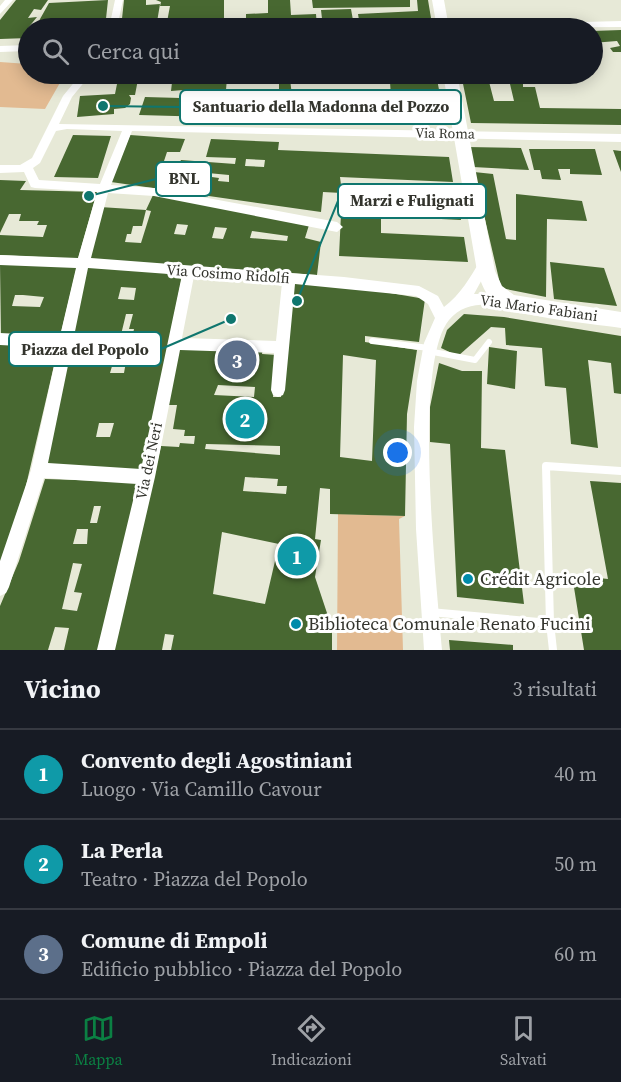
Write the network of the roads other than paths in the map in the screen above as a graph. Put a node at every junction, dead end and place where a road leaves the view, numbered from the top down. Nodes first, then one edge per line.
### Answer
1 (9, 0) edge
2 (119, 0) edge
3 (438, 0) edge
4 (0, 11) edge
5 (115, 18) edge
6 (441, 18) edge
7 (603, 24) edge
8 (621, 24) edge
9 (18, 48) edge
10 (0, 49) edge
11 (73, 84) edge
12 (78, 84) edge
13 (452, 84) edge
14 (68, 96) junction
15 (52, 128) junction
16 (128, 128) junction
17 (460, 134) junction
18 (621, 138) edge
19 (27, 167) junction
20 (0, 169) edge
21 (102, 188) junction
22 (337, 227) dead end
23 (0, 260) edge
24 (485, 263) junction
25 (84, 264) junction
26 (189, 271) junction
27 (289, 279) junction
28 (504, 300) junction
29 (458, 305) junction
30 (442, 317) junction
31 (621, 320) edge
32 (0, 339) edge
33 (372, 340) dead end
34 (67, 342) junction
35 (489, 342) dead end
36 (173, 344) junction
37 (282, 347) junction
38 (429, 349) junction
39 (278, 390) dead end
40 (39, 471) junction
41 (621, 471) edge
42 (147, 477) junction
43 (0, 587) edge
44 (430, 612) junction
45 (550, 623) junction
46 (106, 650) edge
47 (433, 650) edge
48 (553, 650) edge

1 - 4 street
2 - 5 street
3 - 6 main road
7 - 8 street
9 - 10 street
11 - 14 street
12 - 14 street
13 - 17 main road
14 - 15 street
15 - 16 street, Via Roma
15 - 19 street
16 - 17 street, Via Roma
16 - 21 street
17 - 18 street, Via Roma
17 - 24 main road
19 - 20 street
19 - 21 street
21 - 22 street
21 - 25 street
23 - 25 street, Via Cosimo Ridolfi
24 - 28 main road
24 - 29 street
25 - 26 street, Via Cosimo Ridolfi
25 - 34 street
26 - 27 street, Via Cosimo Ridolfi
26 - 36 street, Via dei Neri
27 - 30 street, Via Cosimo Ridolfi
27 - 37 street
28 - 29 street, Via Mario Fabiani
28 - 31 main road, Via Mario Fabiani
29 - 30 street
30 - 38 street
32 - 34 street
33 - 38 lane
34 - 40 street
35 - 38 lane
36 - 37 street
36 - 42 street, Via dei Neri
37 - 39 street
38 - 44 street
40 - 42 street
40 - 43 street
41 - 45 lane
42 - 46 street, Via dei Neri
44 - 45 lane
44 - 47 street
45 - 48 lane

